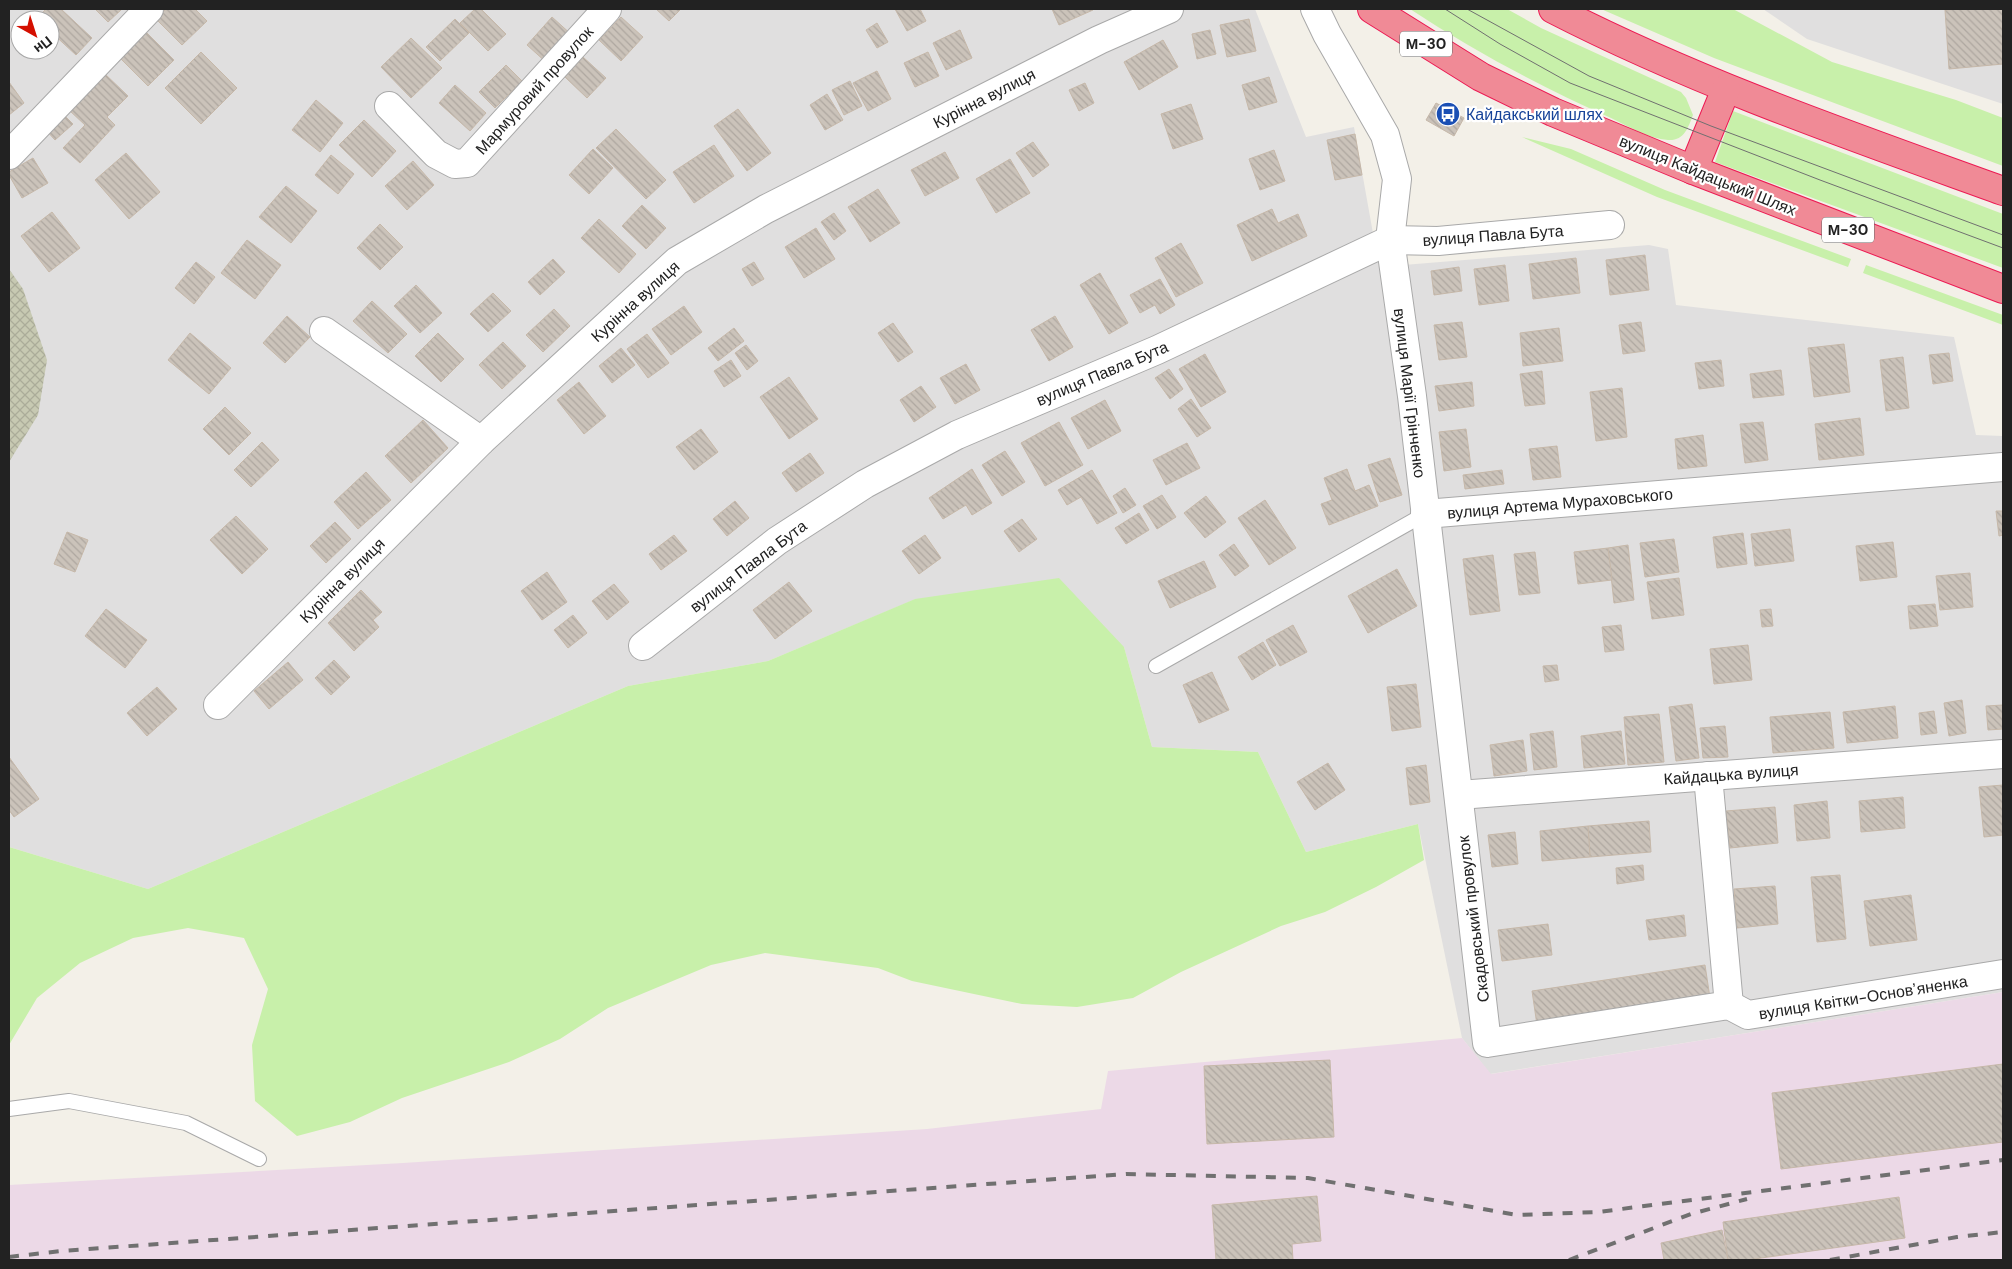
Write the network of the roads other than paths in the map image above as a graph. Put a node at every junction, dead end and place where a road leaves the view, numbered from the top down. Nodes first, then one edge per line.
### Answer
1 (149, 9) edge
2 (607, 9) edge
3 (1169, 9) edge
4 (1315, 9) edge
5 (1372, 9) edge
6 (1553, 9) edge
7 (1586, 19) edge
8 (1726, 89) junction
9 (389, 106) dead end
10 (9, 155) edge
11 (1693, 170) junction
12 (2003, 191) edge
13 (1610, 226) dead end
14 (1390, 240) junction
15 (2003, 289) edge
16 (324, 331) dead end
17 (481, 441) junction
18 (2003, 467) edge
19 (1425, 514) junction
20 (643, 646) dead end
21 (1156, 666) dead end
22 (218, 705) dead end
23 (2003, 754) edge
24 (1708, 776) junction
25 (1459, 795) junction
26 (2003, 974) edge
27 (1729, 1005) junction
28 (9, 1108) edge
29 (259, 1159) dead end

1 - 10 street
2 - 9 street, Мармуровий провулок
3 - 17 street, Курінна вулиця
4 - 14 street, вулиця Марії Грінченко
5 - 11 highway, вулиця Кайдацький Шлях / М-30
6 - 7 highway
7 - 8 highway
8 - 11 highway
8 - 12 highway
11 - 15 highway, вулиця Кайдацький Шлях / М-30
13 - 14 street, вулиця Павла Бута
14 - 19 street, вулиця Марії Грінченко
14 - 20 street, вулиця Павла Бута
16 - 17 street
17 - 22 street, Курінна вулиця
18 - 19 street, вулиця Артема Мураховського
19 - 21 lane, вулиця Артема Мураховського
19 - 25 street, вулиця Марії Грінченко
23 - 24 street, Кайдацька вулиця
24 - 25 street, Кайдацька вулиця
24 - 27 street
25 - 27 street, Скадовський провулок
26 - 27 street, вулиця Квітки-Основʼяненка
28 - 29 lane

